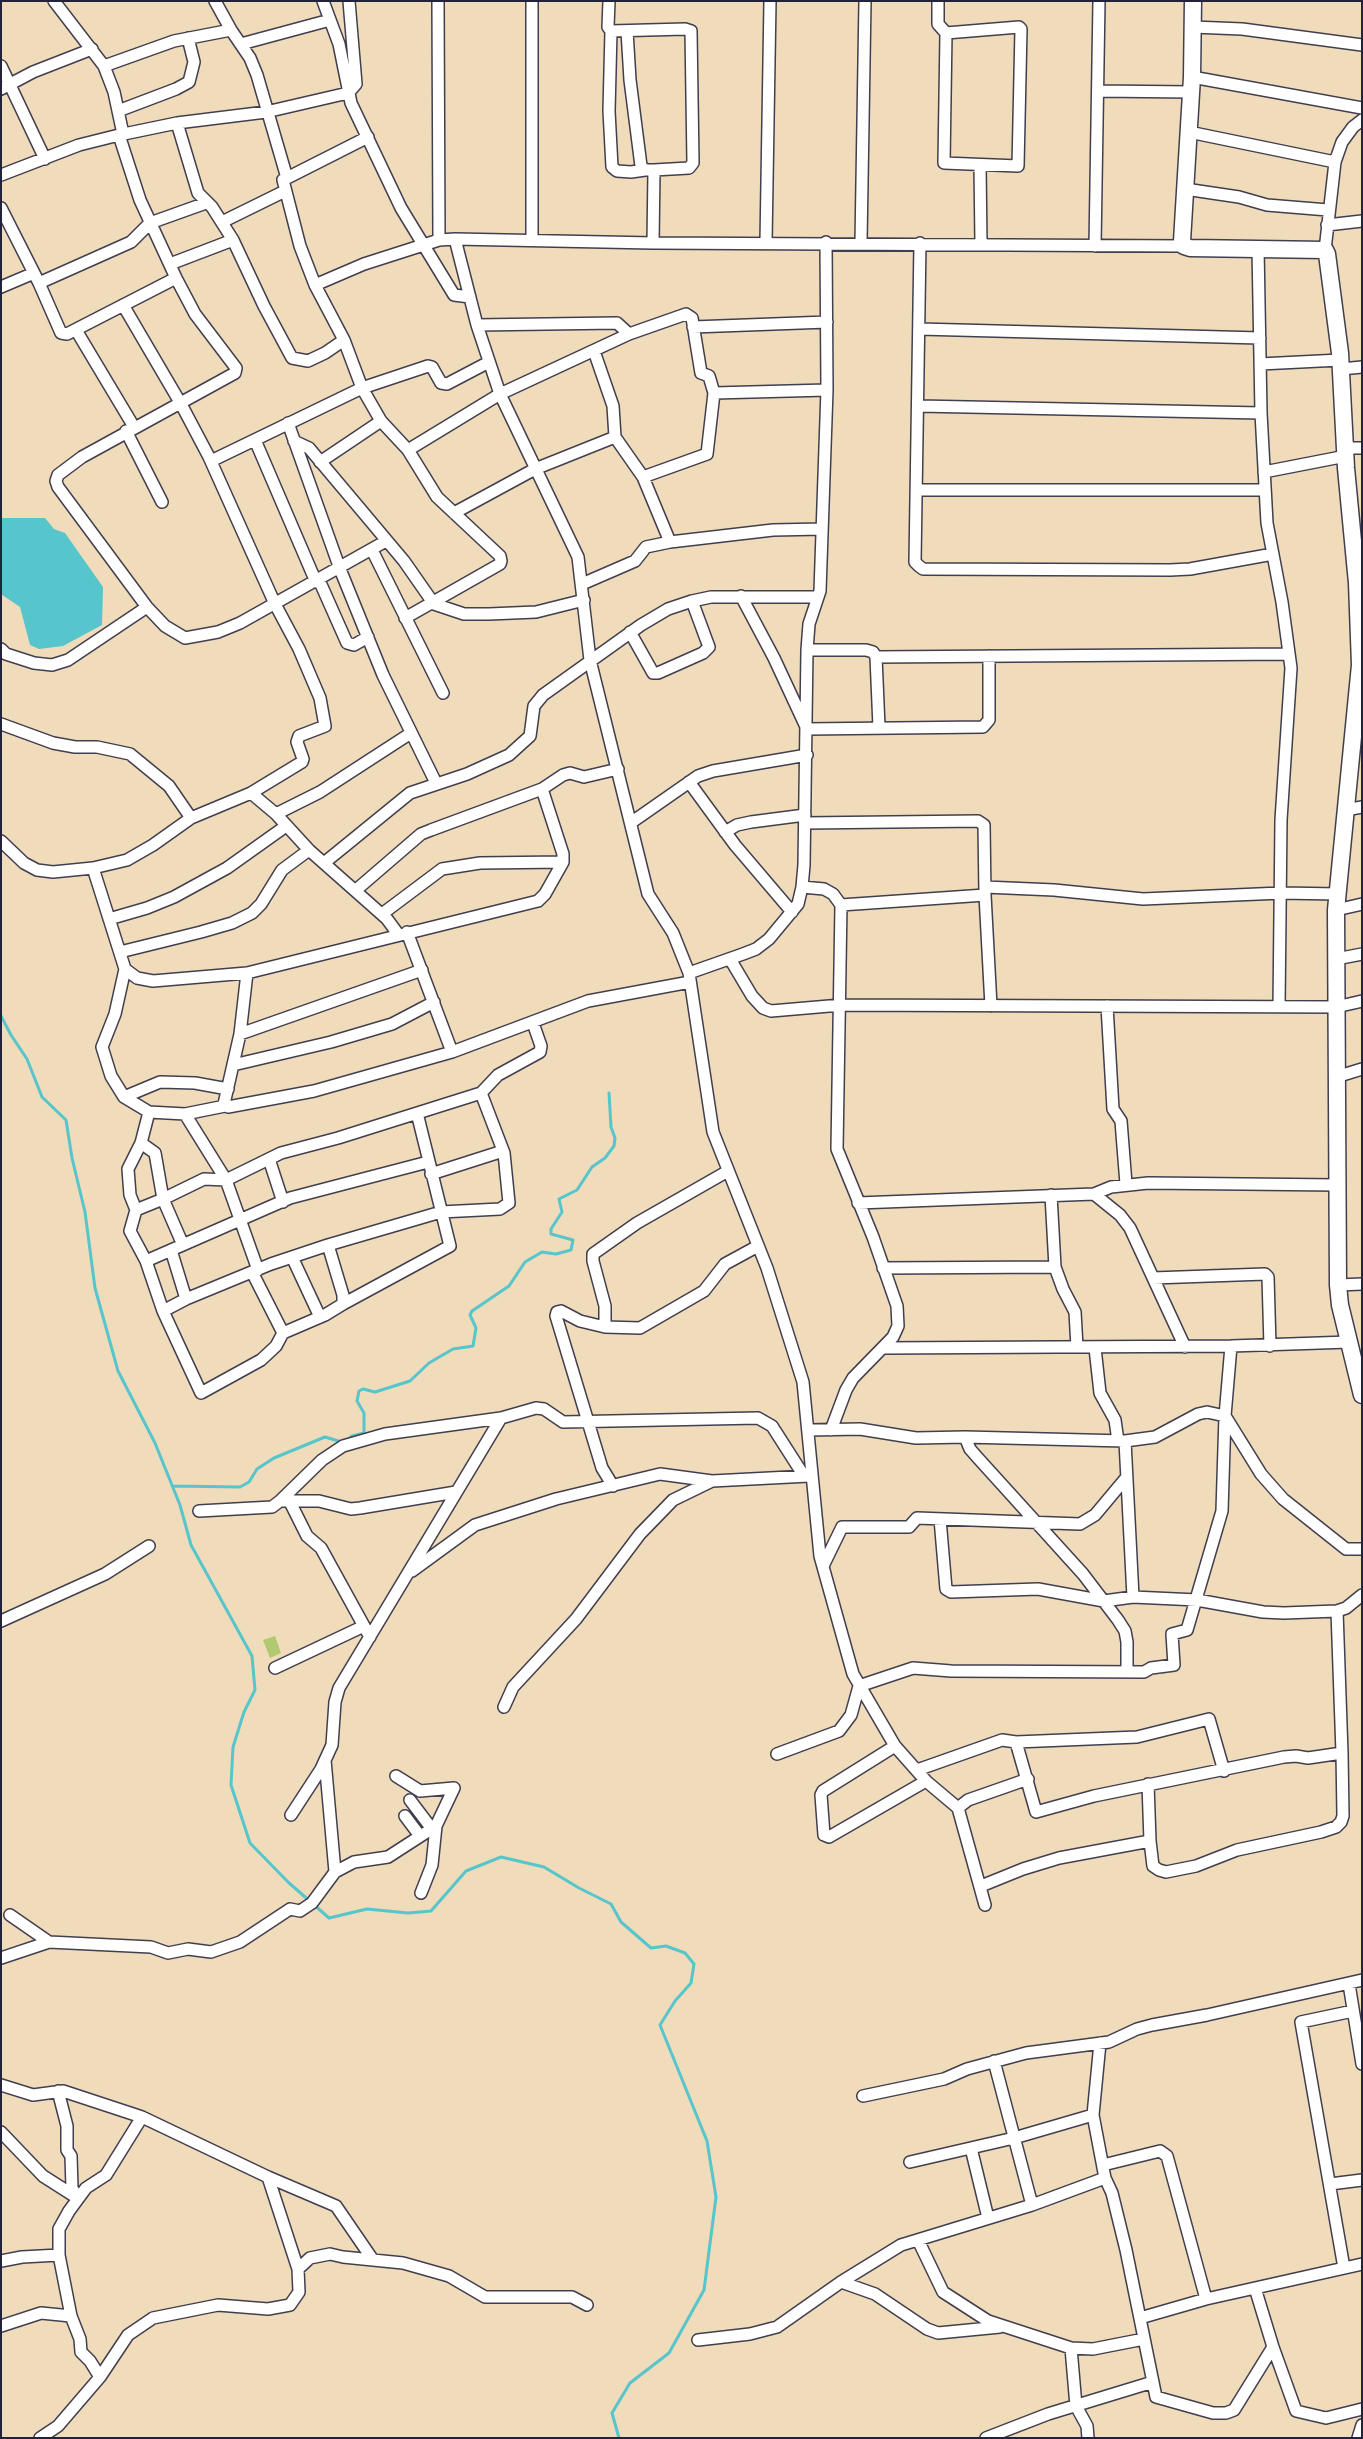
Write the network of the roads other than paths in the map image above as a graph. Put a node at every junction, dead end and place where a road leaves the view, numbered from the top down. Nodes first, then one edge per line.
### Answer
1 (54, 1) edge
2 (215, 1) edge
3 (323, 1) edge
4 (349, 1) edge
5 (438, 1) edge
6 (532, 1) edge
7 (609, 1) edge
8 (770, 1) edge
9 (864, 1) edge
10 (938, 1) edge
11 (1099, 1) edge
12 (1193, 1) edge
13 (330, 20) junction
14 (1192, 27) junction
15 (231, 30) junction
16 (612, 31) junction
17 (627, 31) junction
18 (946, 33) junction
19 (188, 38) junction
20 (241, 44) junction
21 (1362, 45) edge
22 (92, 49) junction
23 (1, 66) edge
24 (104, 66) junction
25 (1192, 85) junction
26 (6, 87) edge
27 (1099, 91) junction
28 (348, 93) junction
29 (1362, 108) edge
30 (118, 111) junction
31 (266, 112) junction
32 (1362, 120) edge
33 (177, 123) junction
34 (1189, 132) junction
35 (121, 134) junction
36 (368, 137) junction
37 (45, 158) junction
38 (1335, 162) junction
39 (1, 163) edge
40 (980, 165) junction
41 (650, 170) junction
42 (4, 174) edge
43 (287, 178) junction
44 (1185, 189) junction
45 (285, 191) junction
46 (206, 203) junction
47 (1, 208) edge
48 (1328, 210) junction
49 (1362, 221) edge
50 (222, 222) junction
51 (150, 224) junction
52 (1327, 225) junction
53 (455, 239) junction
54 (233, 240) junction
55 (440, 240) junction
56 (532, 240) junction
57 (766, 242) junction
58 (826, 242) junction
59 (861, 242) junction
60 (653, 243) junction
61 (920, 243) junction
62 (981, 244) junction
63 (425, 245) junction
64 (1096, 246) junction
65 (1184, 246) junction
66 (1258, 248) junction
67 (1325, 250) junction
68 (170, 264) junction
69 (37, 278) junction
70 (176, 278) junction
71 (314, 285) junction
72 (1, 288) edge
73 (470, 297) junction
74 (123, 306) junction
75 (827, 322) junction
76 (477, 325) junction
77 (693, 327) junction
78 (920, 329) junction
79 (76, 330) junction
80 (629, 334) junction
81 (1260, 338) junction
82 (344, 340) junction
83 (594, 351) junction
84 (489, 362) junction
85 (1260, 364) junction
86 (1341, 364) junction
87 (1362, 367) edge
88 (362, 388) junction
89 (827, 390) junction
90 (714, 393) junction
91 (500, 394) junction
92 (181, 404) junction
93 (919, 406) junction
94 (1262, 413) junction
95 (381, 421) junction
96 (288, 424) junction
97 (130, 429) junction
98 (615, 437) junction
99 (255, 440) junction
100 (294, 441) junction
101 (1362, 448) edge
102 (408, 450) junction
103 (1345, 452) junction
104 (211, 461) junction
105 (320, 462) junction
106 (535, 469) junction
107 (1264, 472) junction
108 (643, 477) junction
109 (917, 490) junction
110 (1266, 490) junction
111 (162, 502) dead end
112 (454, 513) junction
113 (822, 529) junction
114 (386, 541) junction
115 (670, 542) junction
116 (372, 550) junction
117 (1273, 554) junction
118 (340, 569) junction
119 (317, 581) junction
120 (1359, 582) edge
121 (582, 584) junction
122 (740, 596) junction
123 (818, 597) junction
124 (584, 600) junction
125 (692, 601) junction
126 (275, 604) junction
127 (434, 604) junction
128 (147, 607) junction
129 (405, 618) junction
130 (630, 632) junction
131 (1361, 636) edge
132 (368, 638) junction
133 (1, 649) edge
134 (807, 650) junction
135 (1289, 654) junction
136 (989, 656) junction
137 (876, 657) junction
138 (590, 660) junction
139 (443, 692) dead end
140 (1359, 713) edge
141 (1, 724) edge
142 (879, 727) junction
143 (807, 729) junction
144 (411, 733) junction
145 (807, 754) junction
146 (618, 768) junction
147 (689, 782) junction
148 (436, 783) junction
149 (542, 789) junction
150 (251, 793) junction
151 (1362, 807) edge
152 (1345, 810) junction
153 (276, 814) junction
154 (191, 818) junction
155 (805, 819) junction
156 (632, 822) junction
157 (286, 826) junction
158 (725, 832) junction
159 (1, 841) edge
160 (309, 850) junction
161 (563, 862) junction
162 (324, 863) junction
163 (93, 868) junction
164 (802, 887) junction
165 (356, 890) junction
166 (985, 891) junction
167 (1280, 893) junction
168 (1337, 902) junction
169 (1362, 904) edge
170 (841, 905) junction
171 (792, 912) junction
172 (382, 914) junction
173 (109, 919) junction
174 (403, 933) junction
175 (120, 952) junction
176 (1362, 954) edge
177 (730, 959) junction
178 (1336, 959) junction
179 (125, 969) junction
180 (422, 970) junction
181 (247, 972) junction
182 (690, 977) junction
183 (1362, 1001) edge
184 (434, 1002) junction
185 (841, 1005) junction
186 (991, 1006) junction
187 (1107, 1006) junction
188 (1279, 1007) junction
189 (1336, 1007) junction
190 (533, 1023) junction
191 (240, 1034) junction
192 (452, 1052) junction
193 (233, 1065) junction
194 (1362, 1069) edge
195 (1336, 1077) junction
196 (228, 1089) junction
197 (481, 1093) junction
198 (124, 1097) junction
199 (225, 1106) junction
200 (149, 1112) junction
201 (417, 1113) junction
202 (185, 1114) junction
203 (141, 1143) junction
204 (503, 1151) junction
205 (269, 1159) junction
206 (428, 1162) junction
207 (728, 1171) junction
208 (431, 1174) junction
209 (226, 1180) junction
210 (1126, 1184) junction
211 (1337, 1185) junction
212 (1094, 1194) junction
213 (1051, 1195) junction
214 (163, 1199) junction
215 (283, 1202) junction
216 (858, 1203) junction
217 (136, 1210) junction
218 (441, 1212) junction
219 (238, 1220) junction
220 (183, 1244) junction
221 (328, 1244) junction
222 (758, 1246) junction
223 (171, 1250) junction
224 (292, 1257) junction
225 (146, 1261) junction
226 (1055, 1267) junction
227 (883, 1268) junction
228 (255, 1271) junction
229 (1153, 1278) junction
230 (1362, 1284) edge
231 (1338, 1285) junction
232 (186, 1299) junction
233 (343, 1304) junction
234 (163, 1311) junction
235 (320, 1317) junction
236 (605, 1327) junction
237 (284, 1333) junction
238 (1348, 1342) junction
239 (1231, 1346) junction
240 (1270, 1346) junction
241 (1077, 1347) junction
242 (1185, 1347) junction
243 (884, 1348) junction
244 (1095, 1348) junction
245 (1362, 1394) edge
246 (1225, 1416) junction
247 (500, 1418) junction
248 (588, 1422) junction
249 (808, 1430) junction
250 (831, 1430) junction
251 (966, 1437) junction
252 (1121, 1441) junction
253 (808, 1476) junction
254 (1126, 1478) junction
255 (712, 1481) junction
256 (613, 1486) junction
257 (456, 1492) junction
258 (285, 1502) junction
259 (200, 1511) dead end
260 (940, 1519) junction
261 (1035, 1523) junction
262 (149, 1546) dead end
263 (1362, 1549) edge
264 (823, 1566) junction
265 (407, 1575) junction
266 (1362, 1595) edge
267 (1133, 1597) junction
268 (1196, 1600) junction
269 (1104, 1601) junction
270 (1337, 1611) junction
271 (1, 1621) edge
272 (364, 1626) junction
273 (370, 1636) junction
274 (275, 1668) dead end
275 (1127, 1672) junction
276 (859, 1686) junction
277 (504, 1708) dead end
278 (1016, 1742) junction
279 (895, 1746) junction
280 (1342, 1753) junction
281 (777, 1754) dead end
282 (325, 1760) junction
283 (917, 1770) junction
284 (1224, 1771) junction
285 (396, 1776) dead end
286 (1028, 1779) junction
287 (926, 1780) junction
288 (1148, 1784) junction
289 (410, 1800) dead end
290 (958, 1808) junction
291 (291, 1815) dead end
292 (405, 1816) dead end
293 (434, 1827) junction
294 (420, 1836) junction
295 (1150, 1841) junction
296 (335, 1872) junction
297 (981, 1886) junction
298 (421, 1893) dead end
299 (985, 1905) dead end
300 (10, 1915) dead end
301 (48, 1942) junction
302 (1, 1958) edge
303 (1362, 1980) edge
304 (1348, 1984) junction
305 (1356, 2017) edge
306 (1100, 2044) junction
307 (994, 2062) junction
308 (1362, 2064) edge
309 (1, 2085) edge
310 (58, 2091) junction
311 (863, 2096) dead end
312 (1094, 2114) junction
313 (142, 2117) junction
314 (1, 2132) edge
315 (1014, 2138) junction
316 (971, 2148) junction
317 (910, 2162) dead end
318 (1103, 2165) junction
319 (268, 2177) junction
320 (1105, 2178) junction
321 (1362, 2180) edge
322 (1330, 2184) junction
323 (78, 2198) junction
324 (1032, 2205) junction
325 (988, 2218) junction
326 (918, 2240) junction
327 (58, 2255) junction
328 (373, 2260) junction
329 (1, 2261) edge
330 (1362, 2264) edge
331 (298, 2266) junction
332 (1344, 2268) junction
333 (840, 2282) junction
334 (1255, 2288) junction
335 (1206, 2299) junction
336 (587, 2305) dead end
337 (71, 2316) junction
338 (1140, 2318) junction
339 (1, 2326) edge
340 (1002, 2327) junction
341 (1144, 2339) junction
342 (698, 2340) dead end
343 (1273, 2347) junction
344 (1071, 2348) junction
345 (100, 2377) junction
346 (1153, 2382) junction
347 (1076, 2406) junction
348 (1362, 2409) edge
349 (1362, 2425) edge
350 (40, 2438) edge
351 (986, 2438) edge
352 (1088, 2438) edge
353 (1358, 2438) edge

1 - 22 street
2 - 15 street
3 - 13 street
4 - 28 street
5 - 55 street
6 - 56 street
7 - 16 street
8 - 57 street
9 - 59 street
10 - 18 street
11 - 27 street
12 - 14 street
13 - 20 street
13 - 28 street
14 - 21 street
14 - 25 street
15 - 19 street
15 - 20 street
16 - 17 street
16 - 41 street
17 - 41 street
17 - 41 street
18 - 40 street
18 - 40 street
19 - 24 street
19 - 30 street
20 - 31 street
22 - 24 street
22 - 26 street
23 - 26 street
24 - 30 street
25 - 27 street
25 - 29 street
25 - 34 street
26 - 37 street
27 - 64 street
28 - 31 street
28 - 36 street
30 - 35 street
31 - 33 street
31 - 43 street
32 - 38 street
33 - 35 street
33 - 46 street
34 - 38 street
34 - 44 street
35 - 37 street
35 - 51 street
36 - 43 street
36 - 63 street
37 - 42 street
38 - 48 street
39 - 42 street
40 - 62 street
41 - 60 street
43 - 45 street
44 - 48 street
44 - 65 street
45 - 50 street
45 - 71 street
46 - 50 street
46 - 51 street
47 - 69 street
48 - 52 street
49 - 52 street
50 - 54 street
51 - 68 street
51 - 69 street
52 - 67 street
53 - 55 street
53 - 56 street
53 - 73 street
54 - 68 street
54 - 82 street
55 - 63 street
56 - 60 street
57 - 58 street
57 - 60 street
58 - 59 street
58 - 75 street
59 - 61 street
61 - 62 street
61 - 78 street
62 - 64 street
63 - 71 street
63 - 73 street
64 - 65 street
65 - 66 street
66 - 67 street
66 - 81 street
67 - 86 street
68 - 70 street
69 - 72 street
69 - 79 street
70 - 74 street
70 - 92 street
71 - 82 street
73 - 76 street
74 - 79 street
74 - 92 street
75 - 77 street
75 - 89 street
76 - 80 street
76 - 84 street
77 - 80 street
77 - 90 street
78 - 81 street
78 - 93 street
79 - 97 street
80 - 83 street
81 - 85 street
82 - 88 street
83 - 91 street
83 - 98 street
84 - 88 street
84 - 91 street
85 - 86 street
85 - 94 street
86 - 87 street
86 - 103 street
88 - 95 street
88 - 96 street
89 - 90 street
89 - 113 street
90 - 108 street
91 - 102 street
91 - 106 street
92 - 97 street
92 - 104 street
93 - 94 street
93 - 109 street
94 - 107 street
95 - 102 street
95 - 105 street
96 - 99 street
96 - 100 street
97 - 111 street
97 - 128 street
98 - 106 street
98 - 108 street
99 - 104 street
99 - 119 street
100 - 105 street
100 - 118 street
101 - 103 street
102 - 112 street
103 - 107 street
103 - 120 street
104 - 126 street
105 - 114 street
106 - 112 street
106 - 121 street
107 - 110 street
108 - 115 street
109 - 110 street
109 - 117 street
110 - 117 street
112 - 127 street
113 - 115 street
113 - 123 street
114 - 116 street
114 - 127 street
115 - 121 street
116 - 118 street
116 - 129 street
117 - 135 street
118 - 119 street
118 - 132 street
119 - 126 street
119 - 132 street
120 - 131 street
121 - 124 street
122 - 123 street
122 - 125 street
122 - 143 street
123 - 134 street
124 - 127 street
124 - 138 street
125 - 130 street
125 - 130 street
126 - 128 street
126 - 150 street
127 - 129 street
128 - 133 street
129 - 139 street
130 - 138 street
131 - 140 street
132 - 144 street
134 - 137 street
134 - 143 street
135 - 136 street
135 - 167 street
136 - 137 street
136 - 142 street
137 - 142 street
138 - 146 street
138 - 148 street
140 - 152 street
141 - 154 street
142 - 143 street
143 - 145 street
144 - 148 street
144 - 153 street
145 - 147 street
145 - 155 street
146 - 149 street
146 - 156 street
147 - 156 street
147 - 158 street
148 - 162 street
149 - 161 street
149 - 165 street
150 - 153 street
150 - 154 street
151 - 152 street
152 - 168 street
153 - 157 street
154 - 163 street
155 - 158 street
155 - 164 street
155 - 166 street
156 - 182 street
157 - 160 street
157 - 173 street
158 - 171 street
159 - 163 street
160 - 162 street
160 - 175 street
161 - 172 street
161 - 174 street
162 - 165 street
163 - 173 street
164 - 170 street
164 - 171 street
165 - 172 street
166 - 167 street
166 - 170 street
166 - 186 street
167 - 168 street
167 - 188 street
168 - 169 street
168 - 178 street
170 - 185 street
171 - 177 street
172 - 174 street
173 - 175 street
174 - 180 street
174 - 181 street
175 - 179 street
176 - 178 street
177 - 182 street
177 - 185 street
178 - 189 street
179 - 181 street
179 - 198 street
180 - 184 street
180 - 191 street
181 - 191 street
182 - 190 street
182 - 207 street
183 - 189 street
184 - 192 street
184 - 193 street
185 - 186 street
185 - 216 street
186 - 187 street
187 - 188 street
187 - 210 street
188 - 189 street
189 - 195 street
190 - 192 street
190 - 197 street
191 - 193 street
192 - 199 street
193 - 196 street
194 - 195 street
195 - 211 street
196 - 198 street
196 - 199 street
197 - 201 street
197 - 204 street
198 - 200 street
199 - 202 street
200 - 202 street
200 - 203 street
201 - 205 street
201 - 206 street
202 - 209 street
203 - 214 street
203 - 217 street
204 - 208 street
204 - 218 street
205 - 209 street
205 - 215 street
206 - 208 street
206 - 215 street
207 - 222 street
207 - 236 street
208 - 218 street
209 - 214 street
209 - 219 street
210 - 211 street
210 - 212 street
211 - 231 street
212 - 213 street
212 - 229 street
213 - 216 street
213 - 226 street
214 - 217 street
214 - 220 street
215 - 219 street
216 - 227 street
217 - 225 street
218 - 221 street
218 - 233 street
219 - 220 street
219 - 228 street
220 - 223 street
221 - 224 street
221 - 233 street
222 - 236 street
222 - 249 street
223 - 225 street
223 - 232 street
224 - 228 street
224 - 235 street
225 - 234 street
226 - 227 street
226 - 241 street
227 - 243 street
228 - 232 street
228 - 237 street
229 - 240 street
229 - 242 street
230 - 231 street
231 - 238 street
232 - 234 street
233 - 235 street
234 - 237 street
235 - 237 street
236 - 248 street
238 - 240 street
238 - 245 street
239 - 240 street
239 - 242 street
239 - 246 street
241 - 243 street
241 - 244 street
242 - 244 street
243 - 250 street
244 - 252 street
246 - 252 street
246 - 263 street
246 - 268 street
247 - 248 street
247 - 257 street
247 - 258 street
248 - 253 street
248 - 256 street
249 - 250 street
249 - 253 street
250 - 251 street
251 - 252 street
251 - 261 street
252 - 254 street
253 - 255 street
253 - 264 street
254 - 261 street
254 - 267 street
255 - 256 street
255 - 277 street
256 - 265 street
257 - 258 street
257 - 265 street
258 - 259 street
258 - 272 street
260 - 261 street
260 - 264 street
260 - 269 street
261 - 269 street
262 - 271 street
264 - 276 street
265 - 273 street
266 - 270 street
267 - 268 street
267 - 269 street
268 - 270 street
268 - 275 street
269 - 275 street
270 - 280 street
272 - 273 street
272 - 274 street
273 - 282 street
275 - 276 street
276 - 279 street
276 - 281 street
278 - 283 street
278 - 284 street
278 - 286 street
279 - 283 street
279 - 287 street
280 - 284 street
280 - 295 street
282 - 291 street
282 - 296 street
283 - 287 street
284 - 288 street
285 - 293 street
286 - 288 street
286 - 290 street
287 - 290 street
288 - 295 street
289 - 293 street
290 - 297 street
292 - 294 street
293 - 294 street
293 - 298 street
294 - 296 street
295 - 297 street
296 - 301 street
297 - 299 street
300 - 301 street
301 - 302 street
303 - 304 street
304 - 305 street
304 - 306 street
305 - 308 street
305 - 322 street
306 - 307 street
306 - 312 street
307 - 311 street
307 - 315 street
309 - 310 street
310 - 313 street
310 - 323 street
312 - 315 street
312 - 318 street
313 - 319 street
313 - 323 street
314 - 323 street
315 - 316 street
315 - 324 street
316 - 317 street
316 - 325 street
318 - 320 street
318 - 335 street
319 - 328 street
319 - 331 street
320 - 324 street
320 - 338 street
321 - 322 street
322 - 332 street
323 - 327 street
324 - 325 street
325 - 326 street
326 - 333 street
326 - 340 street
327 - 329 street
327 - 337 street
328 - 331 street
328 - 336 street
330 - 332 street
331 - 345 street
332 - 334 street
333 - 340 street
333 - 342 street
334 - 335 street
334 - 343 street
335 - 338 street
337 - 339 street
337 - 345 street
338 - 341 street
340 - 344 street
341 - 344 street
341 - 346 street
343 - 346 street
343 - 348 street
344 - 347 street
345 - 350 street
346 - 347 street
347 - 351 street
347 - 352 street
349 - 353 street

